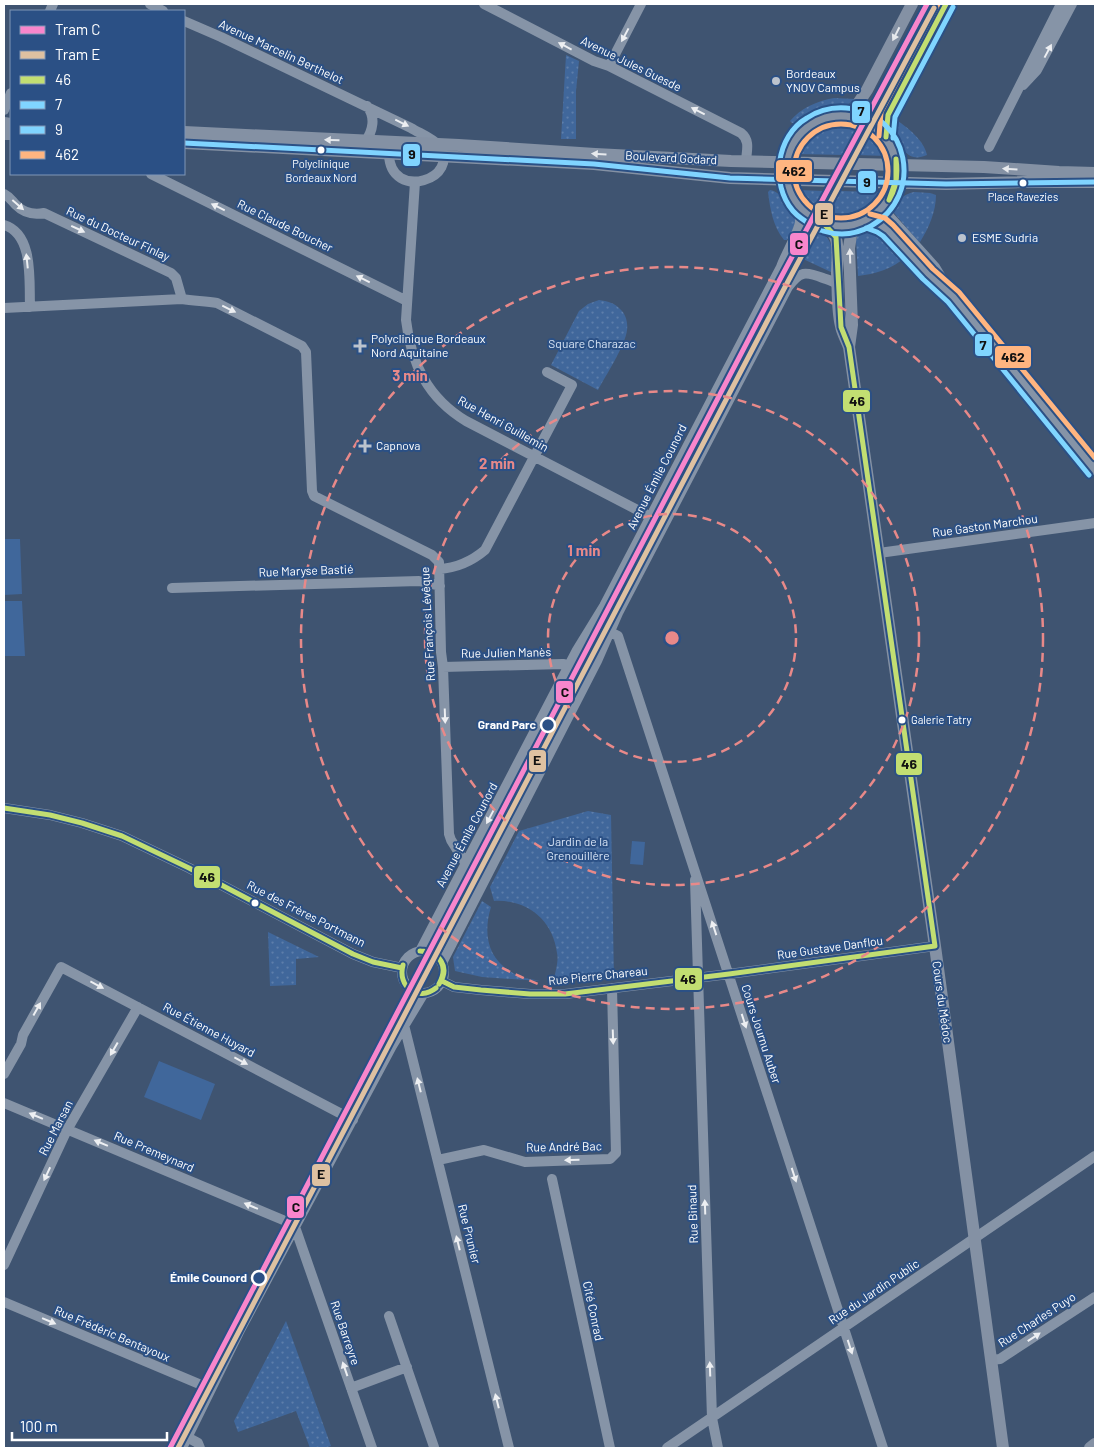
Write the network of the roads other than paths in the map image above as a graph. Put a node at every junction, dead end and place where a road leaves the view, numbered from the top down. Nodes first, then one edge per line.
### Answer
1 (150, 4) edge
2 (484, 4) edge
3 (641, 4) edge
4 (912, 4) edge
5 (946, 4) edge
6 (1061, 4) edge
7 (1072, 4) edge
8 (161, 10) edge
9 (185, 21) edge
10 (609, 66) junction
11 (1019, 89) junction
12 (9, 94) edge
13 (367, 106) junction
14 (4, 110) edge
15 (842, 115) junction
16 (185, 132) edge
17 (886, 137) junction
18 (365, 142) junction
19 (185, 144) edge
20 (437, 144) junction
21 (989, 147) dead end
22 (389, 154) junction
23 (444, 157) junction
24 (746, 160) junction
25 (786, 162) junction
26 (897, 165) junction
27 (1095, 173) edge
28 (153, 175) edge
29 (786, 180) junction
30 (415, 182) junction
31 (1095, 182) edge
32 (896, 183) junction
33 (4, 194) edge
34 (796, 204) junction
35 (886, 205) junction
36 (863, 222) junction
37 (824, 224) junction
38 (4, 225) edge
39 (838, 285) junction
40 (953, 297) junction
41 (182, 299) junction
42 (407, 301) junction
43 (30, 307) junction
44 (4, 308) edge
45 (849, 347) junction
46 (547, 372) dead end
47 (534, 457) junction
48 (1095, 470) edge
49 (651, 517) junction
50 (1095, 523) edge
51 (879, 553) junction
52 (439, 569) junction
53 (440, 586) junction
54 (172, 588) dead end
55 (610, 632) junction
56 (570, 665) junction
57 (443, 667) junction
58 (590, 674) junction
59 (4, 808) edge
60 (466, 864) junction
61 (694, 869) junction
62 (935, 946) junction
63 (420, 951) junction
64 (442, 963) junction
65 (402, 968) junction
66 (729, 974) junction
67 (698, 978) junction
68 (442, 981) junction
69 (612, 988) junction
70 (424, 993) junction
71 (138, 1007) junction
72 (404, 1025) junction
73 (4, 1074) edge
74 (4, 1102) edge
75 (352, 1120) junction
76 (67, 1130) junction
77 (1095, 1156) edge
78 (438, 1160) junction
79 (552, 1179) dead end
80 (295, 1227) junction
81 (975, 1238) junction
82 (4, 1265) edge
83 (1095, 1297) edge
84 (4, 1302) edge
85 (389, 1316) dead end
86 (844, 1328) junction
87 (991, 1360) junction
88 (407, 1367) junction
89 (351, 1388) junction
90 (211, 1389) junction
91 (712, 1418) junction
92 (188, 1437) junction
93 (1095, 1444) edge
94 (434, 1447) dead end
95 (182, 1448) edge
96 (200, 1448) edge
97 (372, 1448) edge
98 (509, 1448) edge
99 (610, 1448) edge
100 (667, 1448) edge
101 (718, 1448) edge
102 (882, 1448) edge
103 (1003, 1448) edge
104 (1090, 1448) edge

1 - 8 street
10 -> 2 street, Avenue Jules Guesde
3 -> 10 street
4 -> 15 main road
5 - 17 main road
6 - 11 street
11 -> 7 street
9 - 13 street, Avenue Marcelin Berthelot
24 -> 10 street, Avenue Jules Guesde
11 - 21 street
12 - 14 street
13 - 18 street
13 -> 20 street, Avenue Marcelin Berthelot
15 - 17 main road
15 - 25 main road
18 -> 16 main road, Boulevard Godard
17 - 26 main road
18 - 20 main road, Boulevard Godard
19 - 22 main road, Boulevard Godard
20 - 23 street
24 -> 20 main road, Boulevard Godard
22 - 23 main road, Boulevard Godard
22 - 30 street
23 - 29 main road, Boulevard Godard
23 - 30 street
24 - 25 main road, Boulevard Godard
25 - 26 main road
25 - 29 main road
27 -> 26 main road
26 - 32 main road
42 -> 28 street, Rue Claude Boucher
29 - 32 main road
29 - 34 main road
30 - 42 street, Rue Henri Guillemin
31 - 32 main road
32 - 35 main road
33 -> 41 street, Rue du Docteur Finlay
34 - 37 main road
34 - 49 street, Avenue Émile Counord
35 - 36 main road
35 - 40 street
36 - 37 main road
36 - 40 street
45 -> 36 main road, Cours du Médoc
37 - 39 main road, Cours du Médoc
43 -> 38 street
39 - 45 main road, Cours du Médoc
39 - 55 street
40 - 48 street
41 - 43 street
41 -> 52 street, Rue François Lévêque
42 - 47 street, Rue Henri Guillemin
43 - 44 street
45 - 51 main road, Cours du Médoc
46 - 47 street
47 - 49 street, Rue Henri Guillemin
47 - 52 street
49 - 56 street, Avenue Émile Counord
50 - 51 street, Rue Gaston Marchou
51 - 62 main road, Cours du Médoc
52 - 53 street, Rue François Lévêque
53 - 54 street, Rue Maryse Bastié
53 - 57 street, Rue François Lévêque
55 - 58 street
55 - 61 street, Cours Journu Auber
56 - 57 street, Rue Julien Manès
56 - 58 street
56 -> 60 street, Avenue Émile Counord
57 -> 60 street, Rue François Lévêque
58 - 64 street
59 - 65 street, Rue des Frères Portmann
60 - 63 street, Avenue Émile Counord
66 -> 61 street, Cours Journu Auber
61 - 67 street, Rue Binaud
62 - 66 street, Rue Gustave Danflou
62 - 81 main road, Cours du Médoc
63 - 64 street
63 - 65 street
64 - 68 street
65 - 70 street
66 - 67 street
66 -> 86 street, Cours Journu Auber
67 - 69 street, Rue Pierre Chareau
91 -> 67 street, Rue Binaud
68 - 69 street, Rue Pierre Chareau
68 - 70 street
69 -> 78 street, Rue André Bac
70 - 72 street
73 -> 71 street, Rue Étienne Huyard
71 -> 75 street, Rue Étienne Huyard
71 -> 76 street, Rue Marsan
72 - 75 street
78 -> 72 street, Rue Prunier
76 -> 74 street, Rue Premeynard
75 - 80 street
80 -> 76 street, Rue Premeynard
76 -> 82 street, Rue Marsan
77 - 81 street, Rue du Jardin Public
98 -> 78 street, Rue Prunier
79 - 99 street, Cité Conrad
89 -> 80 street, Rue Barreyre
80 - 90 street
81 - 86 street, Rue du Jardin Public
81 - 87 main road, Cours du Médoc
87 -> 83 street, Rue Charles Puyo
84 -> 90 street, Rue Frédéric Bentayoux
85 - 88 street
86 - 91 street, Rue du Jardin Public
86 -> 102 street, Cours Journu Auber
87 - 103 main road, Cours du Médoc
88 - 89 street
88 - 94 street
89 - 97 street, Rue Barreyre
90 - 92 street
91 - 100 street, Rue du Jardin Public
91 - 101 street, Rue Binaud
92 - 95 street
92 - 96 street
93 - 104 main road

